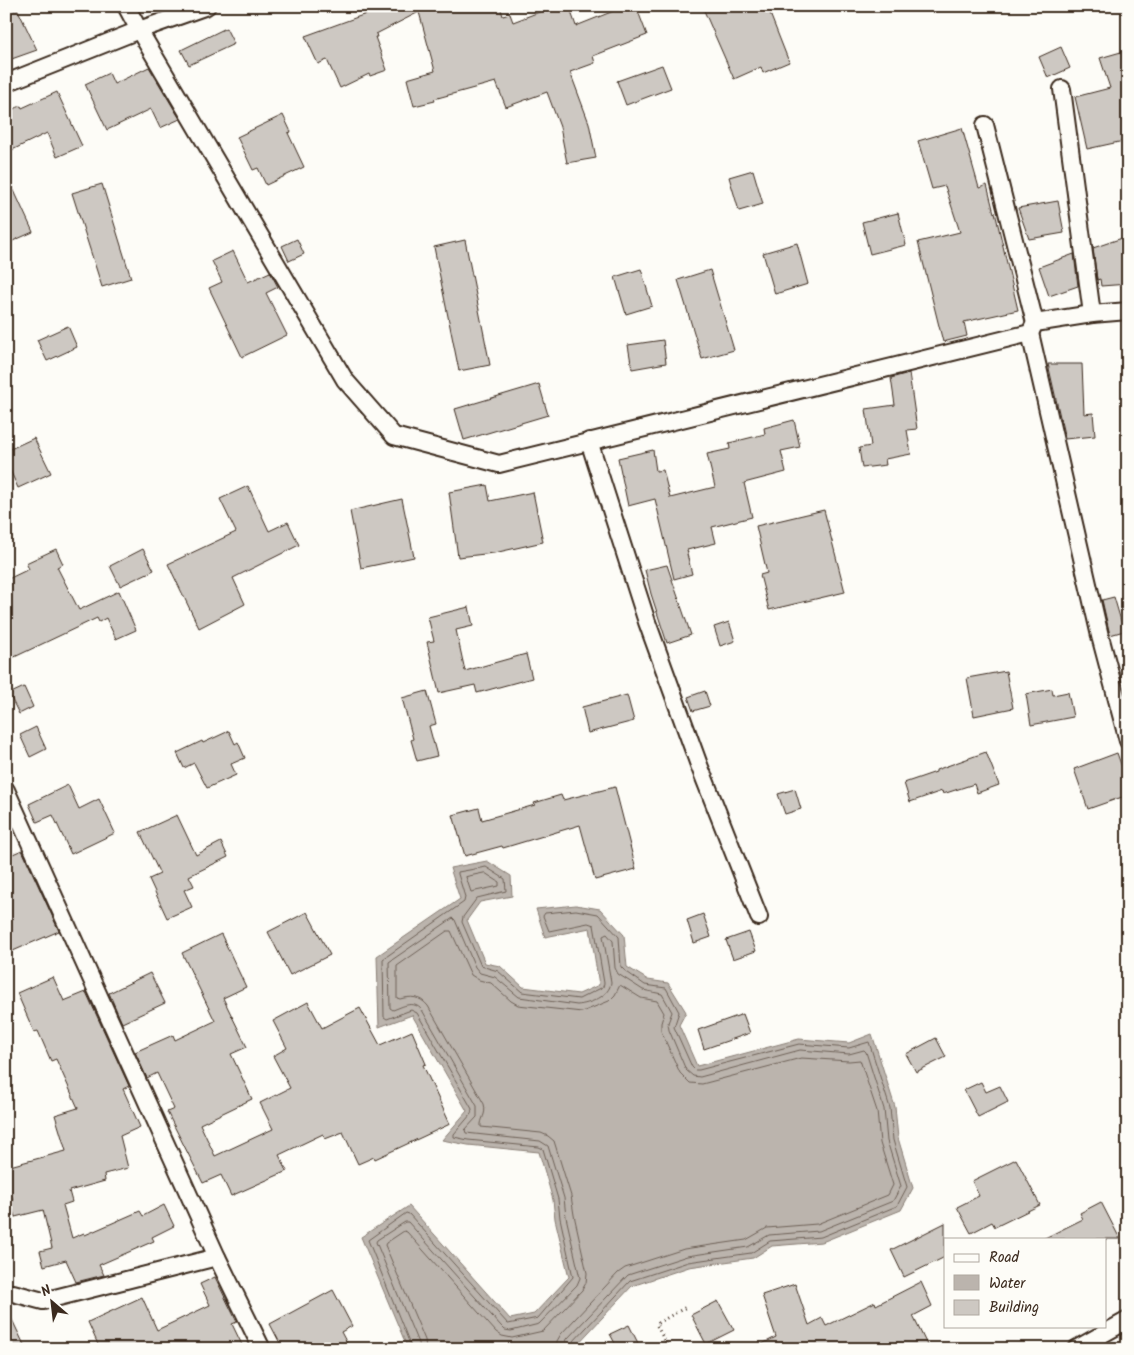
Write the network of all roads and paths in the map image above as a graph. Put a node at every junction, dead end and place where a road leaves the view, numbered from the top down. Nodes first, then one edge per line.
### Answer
1 (126, 6) edge
2 (207, 6) edge
3 (139, 30) junction
4 (6, 83) edge
5 (1062, 89) dead end
6 (985, 125) dead end
7 (1128, 311) edge
8 (1092, 314) junction
9 (1033, 328) junction
10 (590, 441) junction
11 (1128, 741) edge
12 (6, 790) edge
13 (759, 917) dead end
14 (217, 1257) junction
15 (6, 1294) edge
16 (688, 1306) dead end
17 (1128, 1320) edge
18 (262, 1349) edge
19 (669, 1349) edge
20 (1076, 1349) edge

1 - 3 street
2 - 3 street
3 - 4 street
3 - 10 street
5 - 8 street
6 - 9 street
7 - 8 street
8 - 9 street
9 - 10 street
9 - 11 street
10 - 13 street
12 - 14 street
14 - 15 street
14 - 18 street
16 - 19 path
17 - 20 street

